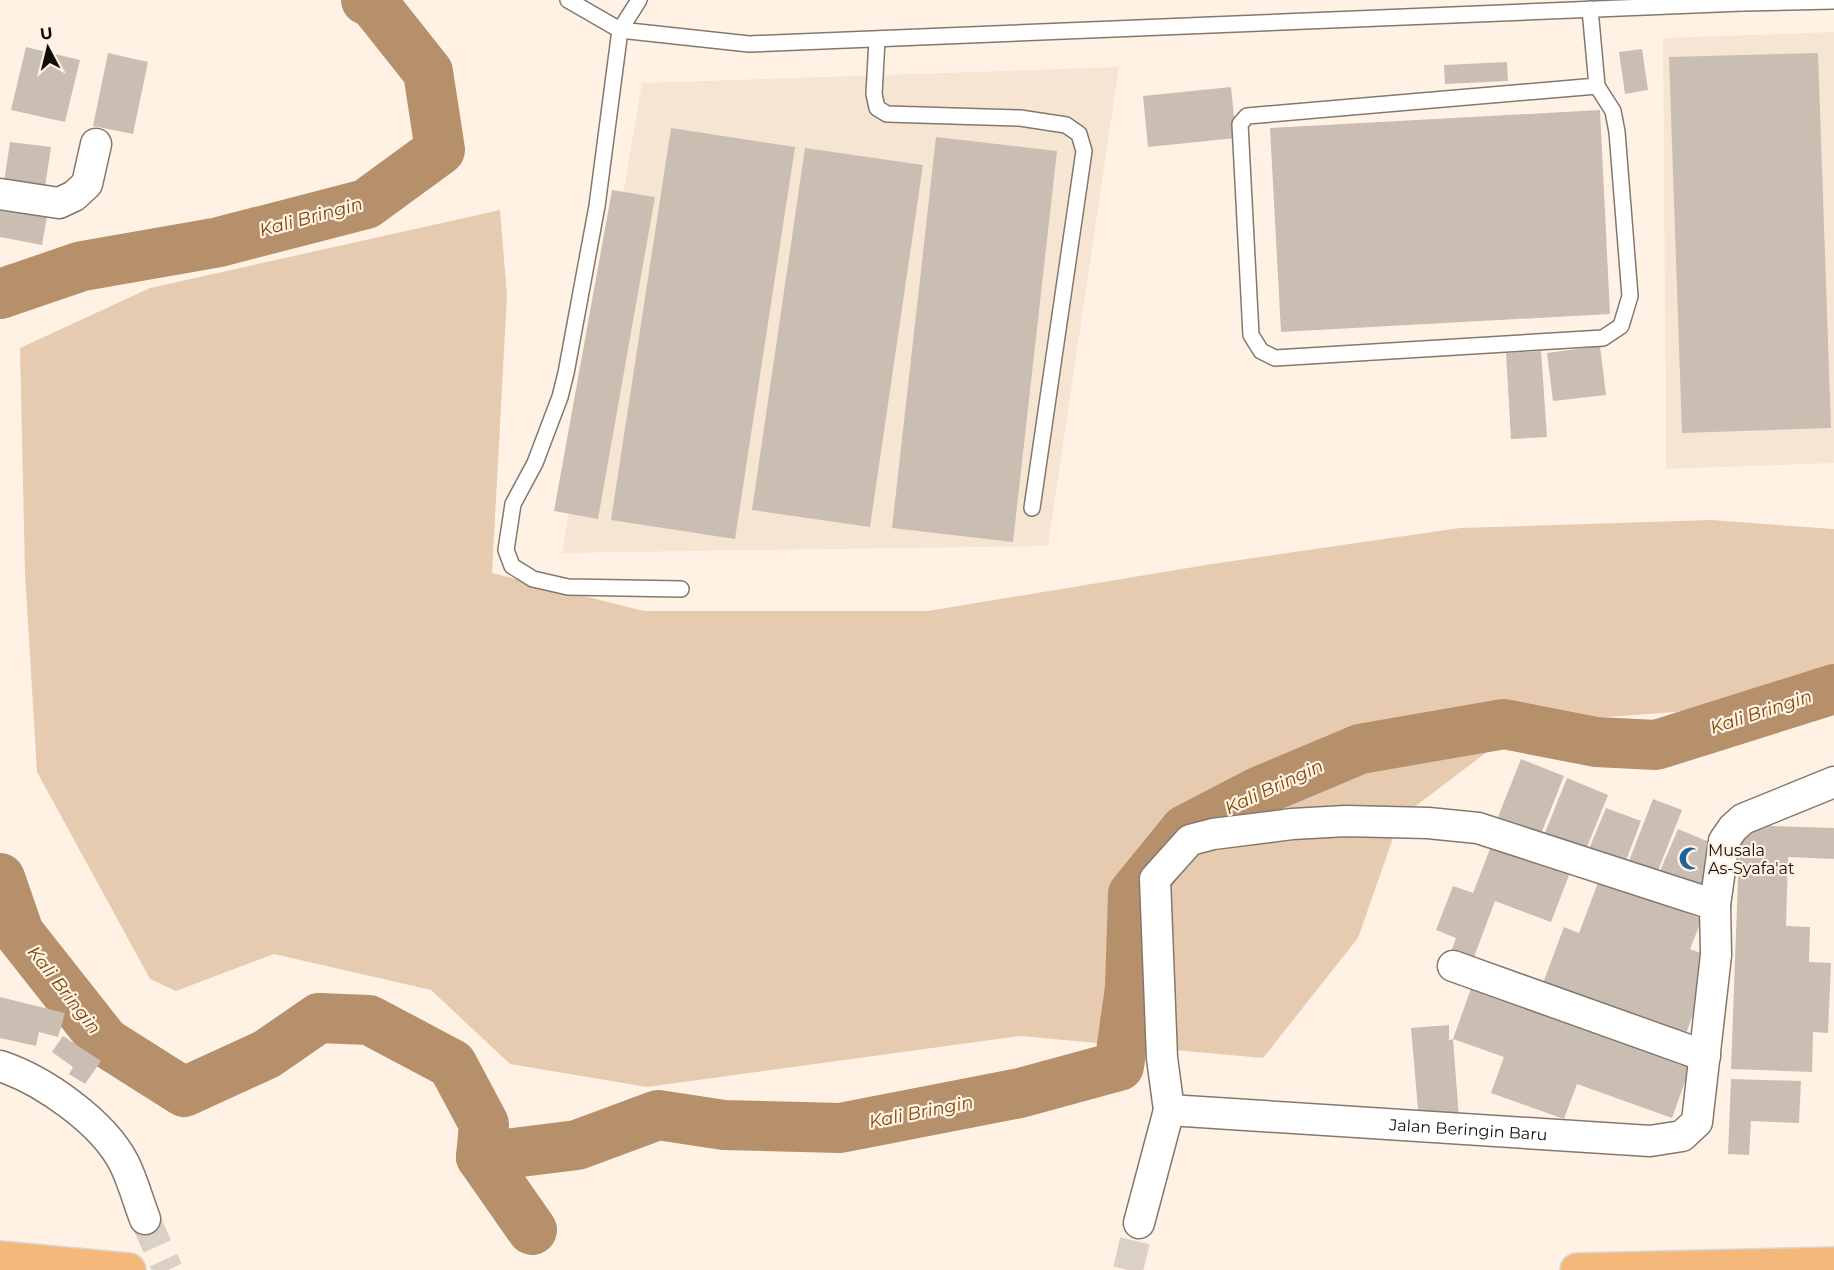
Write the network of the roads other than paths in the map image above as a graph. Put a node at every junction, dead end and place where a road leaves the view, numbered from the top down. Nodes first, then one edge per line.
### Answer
1 (568, 0) edge
2 (639, 0) edge
3 (1743, 1) edge
4 (1834, 1) edge
5 (1716, 2) edge
6 (1590, 9) junction
7 (620, 30) junction
8 (877, 40) junction
9 (1597, 86) junction
10 (96, 144) dead end
11 (0, 194) edge
12 (1032, 508) dead end
13 (681, 589) dead end
14 (1834, 782) edge
15 (1715, 904) junction
16 (1454, 966) dead end
17 (1705, 1056) junction
18 (0, 1066) edge
19 (1169, 1110) junction
20 (145, 1219) tunnel mouth
21 (1139, 1224) tunnel mouth
22 (0, 1258) edge
23 (1834, 1264) edge
24 (129, 1270) edge
25 (1577, 1270) edge

1 - 7 lane
2 - 7 lane
3 - 4 lane
3 - 5 lane
5 - 6 lane
6 - 8 lane
6 - 9 lane
7 - 8 lane
7 - 13 lane
8 - 12 lane
9 - 9 lane
10 - 11 street
14 - 15 street, Jalan Beringin Baru
15 - 17 street, Jalan Beringin Baru
15 - 19 street
16 - 17 street
17 - 19 street, Jalan Beringin Baru
18 - 20 street
19 - 21 street
22 - 24 highway
23 - 25 highway

